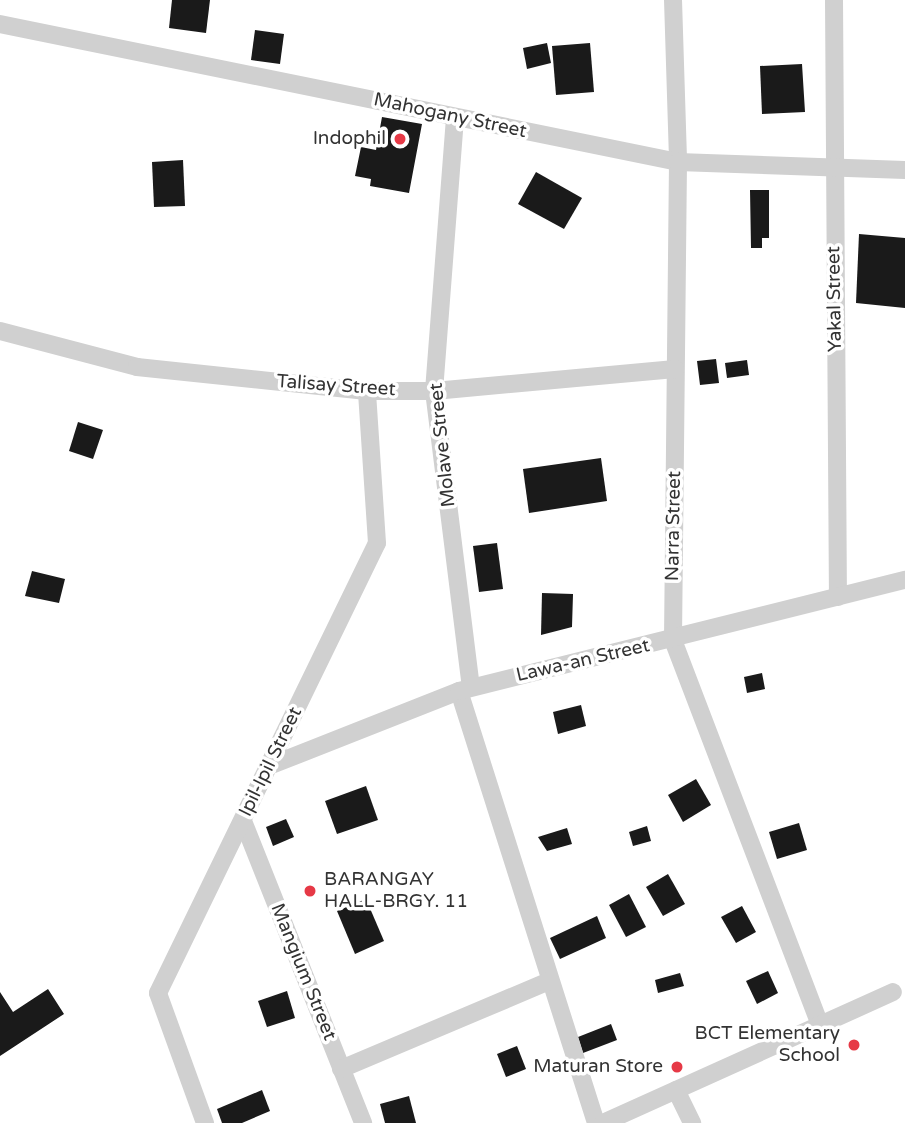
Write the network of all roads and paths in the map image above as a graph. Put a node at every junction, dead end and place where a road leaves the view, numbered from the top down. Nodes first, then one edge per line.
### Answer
1 (673, 0) edge
2 (834, 0) edge
3 (0, 24) edge
4 (455, 118) junction
5 (678, 162) junction
6 (834, 169) junction
7 (905, 170) edge
8 (0, 331) edge
9 (676, 369) junction
10 (434, 390) junction
11 (367, 391) junction
12 (905, 580) edge
13 (838, 597) junction
14 (673, 639) junction
15 (465, 689) junction
16 (269, 766) junction
17 (243, 821) junction
18 (549, 981) junction
19 (893, 992) dead end
20 (820, 1025) junction
21 (341, 1069) junction
22 (676, 1090) junction
23 (205, 1123) edge
24 (363, 1123) edge
25 (596, 1123) edge
26 (603, 1123) edge
27 (692, 1123) edge

1 - 5 street, Narra Street
2 - 6 street, Yakal Street
3 - 4 street, Mahogany Street
4 - 5 street, Mahogany Street
4 - 10 street, Molave Street
5 - 6 street, Mahogany Street
5 - 9 street, Narra Street
6 - 7 street, Mahogany Street
6 - 13 street, Yakal Street
8 - 11 street, Talisay Street
9 - 10 street, Talisay Street
9 - 14 street, Narra Street
10 - 11 street, Talisay Street
10 - 15 street, Molave Street
11 - 16 street, Ipil-Ipil Street
12 - 13 street, Lawa-an Street
13 - 14 street, Lawa-an Street
14 - 15 street, Lawa-an Street
14 - 20 street, Narra Street
15 - 16 street, Lawa-an Street
15 - 18 street, Molave Street
16 - 17 street, Ipil-Ipil Street
17 - 21 street, Mangium Street
17 - 23 street, Ipil-Ipil Street
18 - 21 street
18 - 25 street, Molave Street
19 - 20 street
20 - 22 street
21 - 24 street, Mangium Street
22 - 26 street
22 - 27 street

